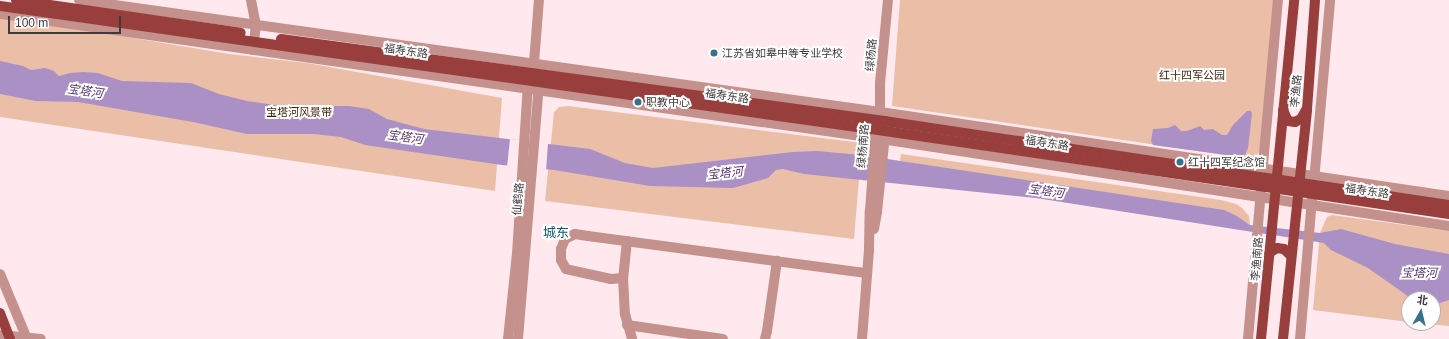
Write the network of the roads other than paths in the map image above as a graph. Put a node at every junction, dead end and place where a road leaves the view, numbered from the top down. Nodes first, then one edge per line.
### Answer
1 (16, 0) edge
2 (79, 0) edge
3 (251, 0) edge
4 (539, 0) edge
5 (888, 0) edge
6 (1278, 0) edge
7 (1294, 0) edge
8 (1315, 0) edge
9 (1330, 0) edge
10 (0, 6) edge
11 (0, 14) edge
12 (254, 38) junction
13 (534, 78) junction
14 (1283, 104) junction
15 (1307, 109) junction
16 (880, 132) junction
17 (1276, 181) junction
18 (1262, 183) junction
19 (1298, 183) junction
20 (1313, 186) junction
21 (526, 189) junction
22 (1449, 196) edge
23 (1274, 200) junction
24 (1296, 203) junction
25 (1449, 205) edge
26 (1312, 206) junction
27 (1449, 214) edge
28 (1449, 226) edge
29 (626, 241) junction
30 (1269, 253) junction
31 (1291, 256) junction
32 (777, 261) junction
33 (867, 273) junction
34 (0, 274) edge
35 (623, 278) junction
36 (0, 313) edge
37 (627, 325) junction
38 (6, 336) edge
39 (27, 338) edge
40 (41, 339) edge
41 (508, 339) edge
42 (518, 339) edge
43 (632, 339) edge
44 (723, 339) edge
45 (765, 339) edge
46 (862, 339) edge
47 (1248, 339) edge
48 (1261, 339) edge
49 (1283, 339) edge
50 (1300, 339) edge

1 - 12 main road, 福寿东路
2 - 12 street
3 - 12 street
4 - 13 street, 仙鹤路
5 - 16 street, 绿杨路
6 - 18 street
7 - 14 main road, 李渔路
8 - 15 main road, 李渔路
9 - 20 street
10 - 12 main road, 福寿东路
11 - 12 street
12 - 13 main road, 福寿东路
12 - 13 street
13 - 16 main road, 福寿东路
13 - 16 street
13 - 21 street, 仙鹤路
14 - 15 main road
14 - 17 main road, 李渔路
15 - 19 main road, 李渔路
16 - 18 main road, 福寿东路
16 - 18 street
16 - 33 street, 绿杨南路
17 - 18 street
17 - 18 main road, 福寿东路
17 - 19 street
17 - 19 main road, 福寿东路
17 - 23 main road, 李渔南路
18 - 23 street
18 - 47 street
19 - 20 main road, 福寿东路
19 - 20 street
19 - 24 main road
20 - 22 street
20 - 25 main road, 福寿东路
20 - 26 street
20 - 27 main road, 福寿东路
21 - 41 street, 仙鹤路
21 - 42 street, 仙鹤路
23 - 24 street
23 - 30 main road, 李渔南路
24 - 26 street
24 - 31 main road
26 - 28 street
26 - 50 street
29 - 32 street
29 - 35 street
29 - 35 street
30 - 31 main road
30 - 48 main road, 李渔南路
31 - 49 main road
32 - 33 street
32 - 45 street
33 - 46 street, 绿杨南路
34 - 39 street
35 - 37 street
36 - 38 main road
37 - 43 street
37 - 44 street
38 - 39 street
39 - 40 street

